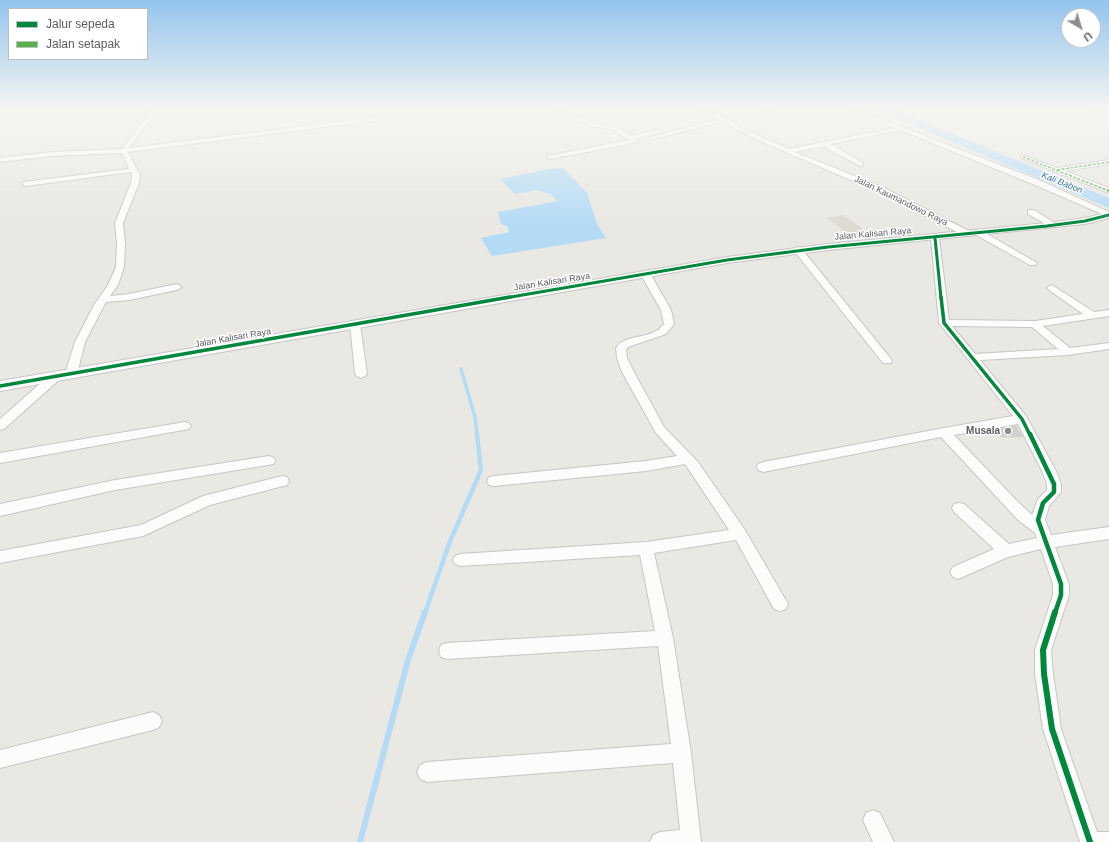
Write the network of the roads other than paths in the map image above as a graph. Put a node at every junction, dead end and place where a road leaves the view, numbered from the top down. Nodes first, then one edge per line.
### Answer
1 (126, 148) edge
2 (145, 148) edge
3 (596, 148) edge
4 (783, 148) edge
5 (801, 148) edge
6 (832, 148) edge
7 (952, 148) edge
8 (124, 151) junction
9 (789, 151) junction
10 (550, 157) dead end
11 (1023, 157) dead end
12 (0, 160) edge
13 (1109, 162) edge
14 (861, 164) dead end
15 (134, 170) junction
16 (1057, 170) junction
17 (26, 184) dead end
18 (1109, 191) edge
19 (1031, 212) dead end
20 (1107, 216) edge
21 (1054, 225) junction
22 (973, 233) junction
23 (935, 238) junction
24 (798, 250) junction
25 (1033, 263) dead end
26 (646, 275) junction
27 (177, 287) dead end
28 (1052, 288) dead end
29 (102, 300) junction
30 (1107, 315) edge
31 (1093, 316) junction
32 (944, 323) junction
33 (355, 324) junction
34 (1035, 324) junction
35 (1109, 346) edge
36 (1068, 352) junction
37 (972, 357) junction
38 (887, 361) dead end
39 (71, 374) junction
40 (361, 374) dead end
41 (55, 377) junction
42 (0, 386) edge
43 (1022, 419) junction
44 (0, 426) edge
45 (185, 426) dead end
46 (944, 432) junction
47 (0, 458) edge
48 (688, 459) junction
49 (269, 461) dead end
50 (763, 467) dead end
51 (494, 481) dead end
52 (282, 482) dead end
53 (959, 508) dead end
54 (0, 510) edge
55 (1109, 533) edge
56 (740, 534) junction
57 (1043, 536) junction
58 (646, 548) junction
59 (1006, 551) junction
60 (0, 557) edge
61 (460, 560) dead end
62 (958, 572) dead end
63 (780, 604) dead end
64 (665, 638) junction
65 (448, 651) dead end
66 (153, 721) dead end
67 (682, 753) junction
68 (0, 759) edge
69 (427, 772) dead end
70 (873, 820) dead end
71 (691, 841) edge
72 (660, 842) edge
73 (884, 842) edge
74 (1090, 842) edge
75 (1109, 842) edge

1 - 8 street
2 - 8 street
3 - 10 street
4 - 9 street, Jalan Kaumandowo Raya
5 - 9 street
6 - 14 street
7 - 20 street
8 - 12 street
8 - 15 street
9 - 22 street, Jalan Kaumandowo Raya
11 - 16 street
13 - 16 street
15 - 17 street
15 - 29 street
16 - 18 street
19 - 21 street
20 - 21 street, Jalan Kalisari Raya
21 - 22 street, Jalan Kalisari Raya
22 - 23 street, Jalan Kalisari Raya
22 - 25 street, Jalan Kaumandowo Raya
23 - 24 street, Jalan Kalisari Raya
23 - 32 street
24 - 26 street, Jalan Kalisari Raya
24 - 38 street
26 - 33 street, Jalan Kalisari Raya
26 - 48 street
27 - 29 street
28 - 31 street
29 - 39 street
30 - 31 street
31 - 34 street
32 - 34 street
32 - 37 street
33 - 39 street, Jalan Kalisari Raya
33 - 40 street
34 - 36 street
35 - 36 street
36 - 37 street
37 - 43 street
39 - 41 street, Jalan Kalisari Raya
41 - 42 street, Jalan Kalisari Raya
41 - 44 street
43 - 46 street
43 - 57 street
45 - 47 street
46 - 50 street
46 - 57 street
48 - 51 street
48 - 56 street
49 - 54 street
52 - 60 street
53 - 59 street
55 - 57 street
56 - 58 street
56 - 63 street
57 - 59 street
57 - 74 street
58 - 61 street
58 - 64 street
59 - 62 street
64 - 65 street
64 - 67 street
66 - 68 street
67 - 69 street
67 - 71 street
70 - 73 street
71 - 72 street
74 - 75 street

